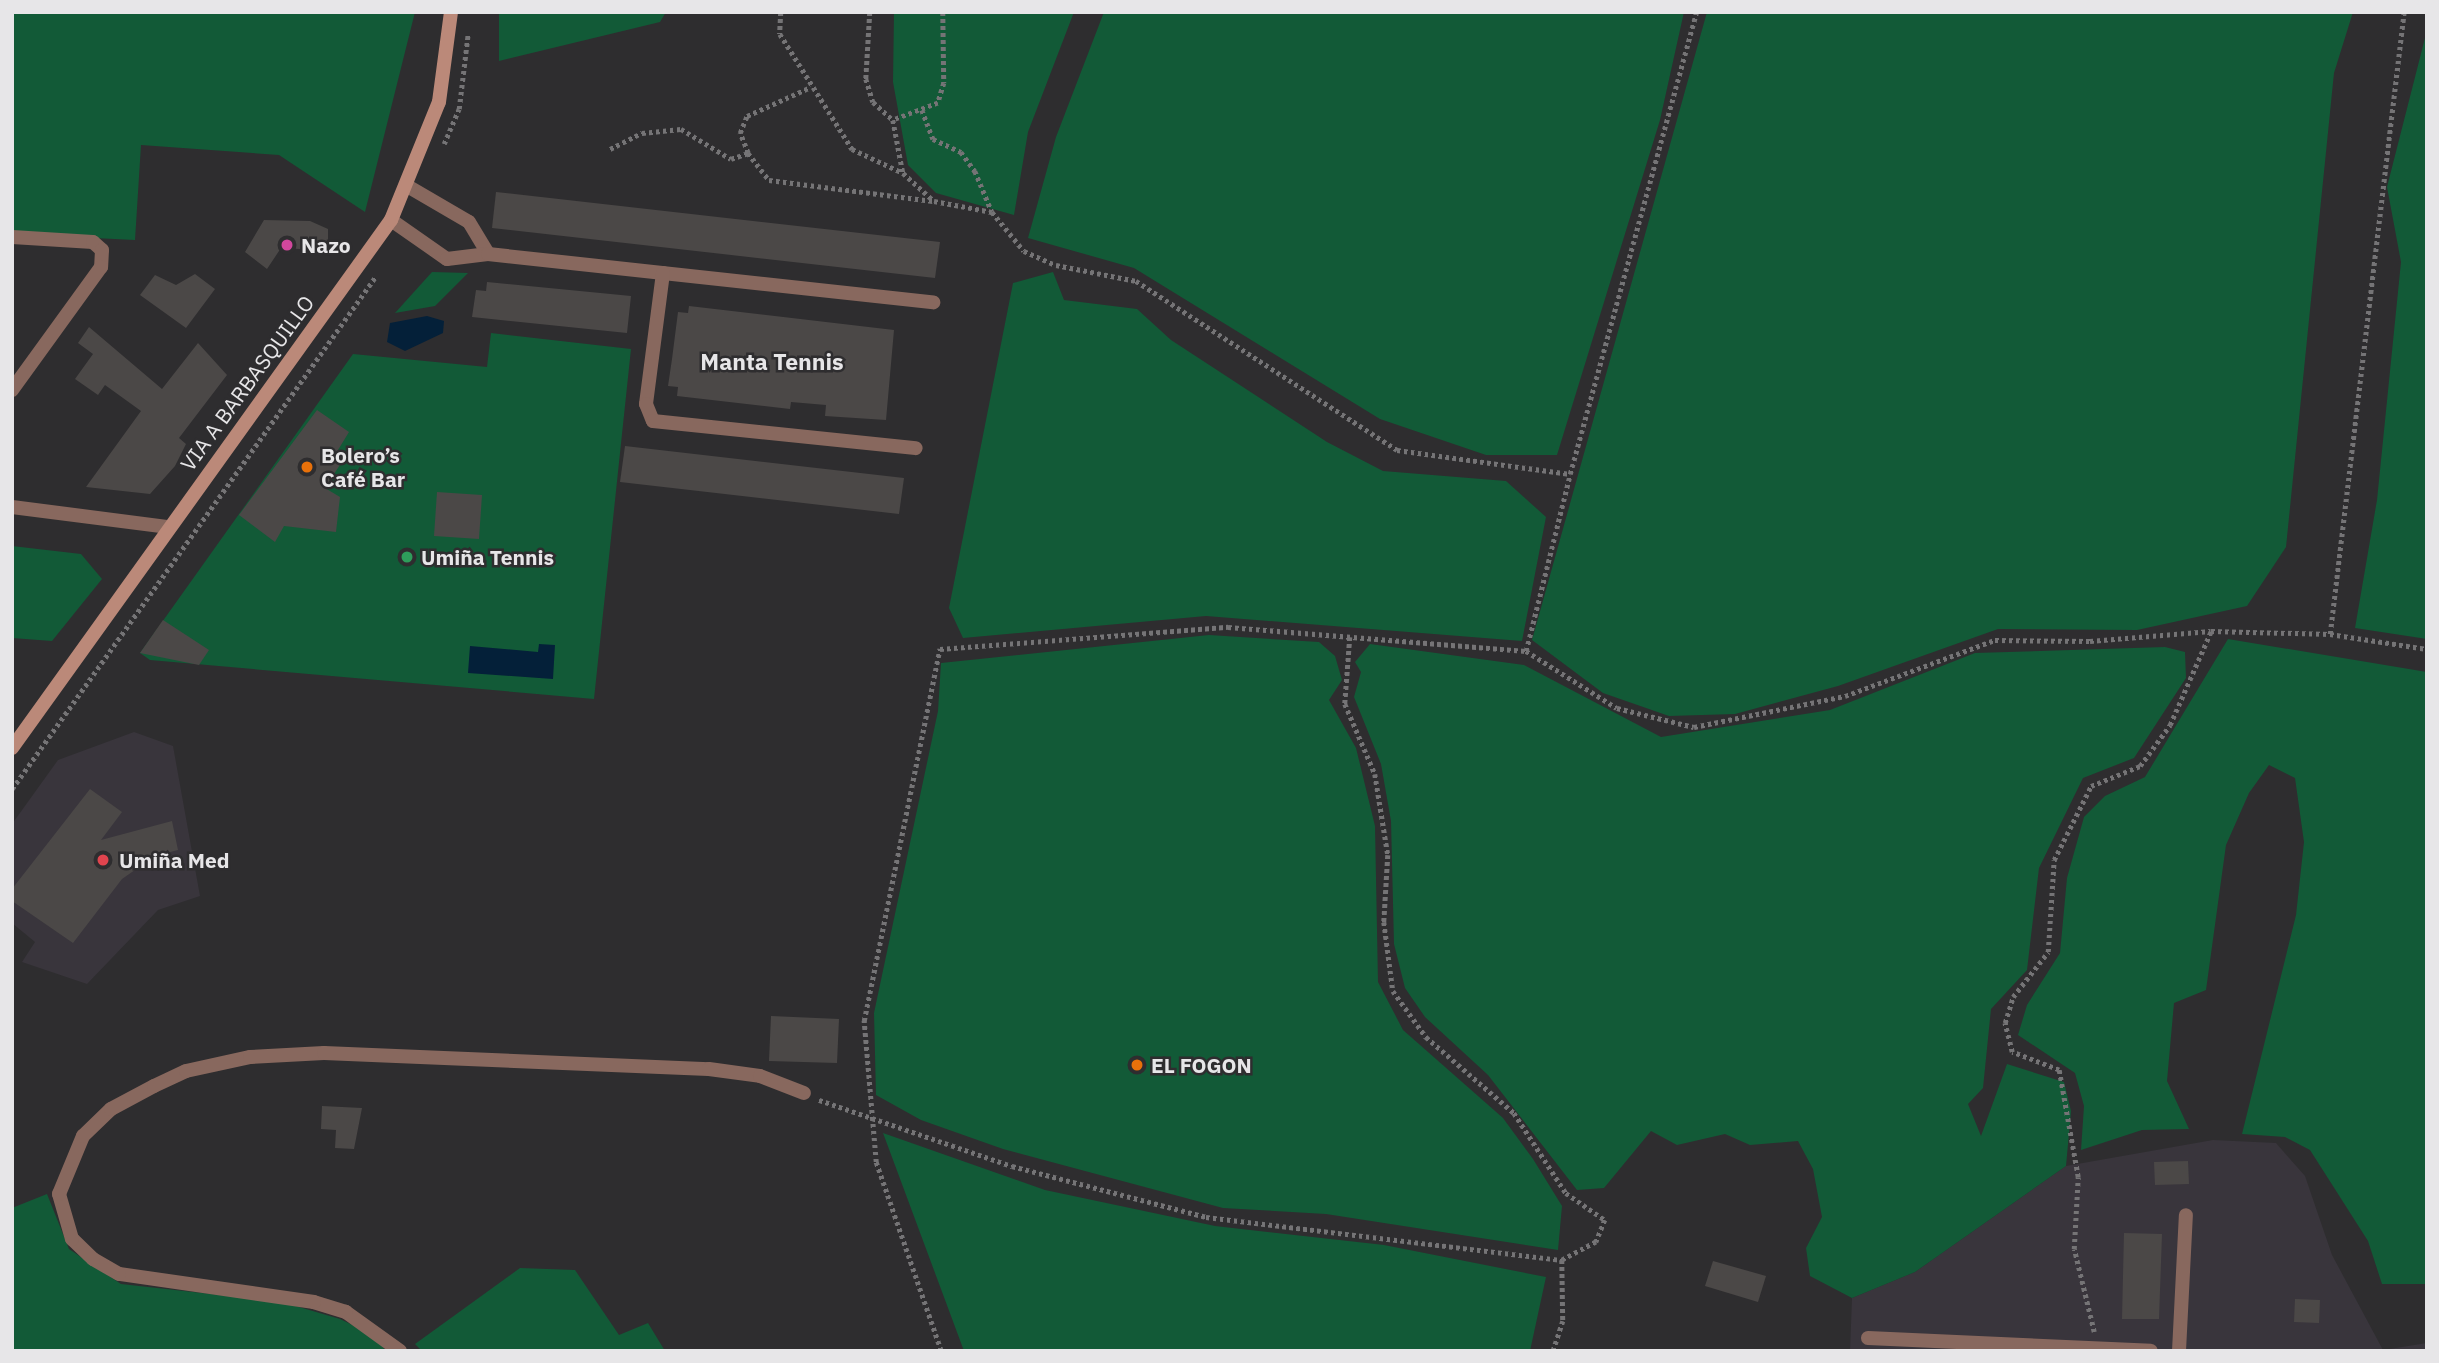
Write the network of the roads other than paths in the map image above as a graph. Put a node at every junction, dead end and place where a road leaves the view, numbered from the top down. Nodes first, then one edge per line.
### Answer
1 (452, 12) edge
2 (409, 187) junction
3 (391, 220) junction
4 (12, 237) edge
5 (488, 254) junction
6 (663, 273) junction
7 (933, 302) dead end
8 (12, 390) edge
9 (916, 447) dead end
10 (12, 508) edge
11 (169, 527) junction
12 (12, 748) edge
13 (804, 1093) dead end
14 (2186, 1215) dead end
15 (1868, 1338) dead end
16 (1889, 1345) edge
17 (2028, 1348) edge
18 (400, 1351) edge
19 (2151, 1351) edge
20 (2179, 1351) edge

1 - 2 main road, VIA A BARBASQUILLO
2 - 3 main road, VIA A BARBASQUILLO
2 - 5 street
3 - 5 street
3 - 11 main road, VIA A BARBASQUILLO
4 - 8 street
5 - 6 street
6 - 7 street
6 - 9 street
10 - 11 street
11 - 12 main road, VIA A BARBASQUILLO
13 - 18 street
14 - 20 street
15 - 16 street
16 - 17 street
17 - 19 street

